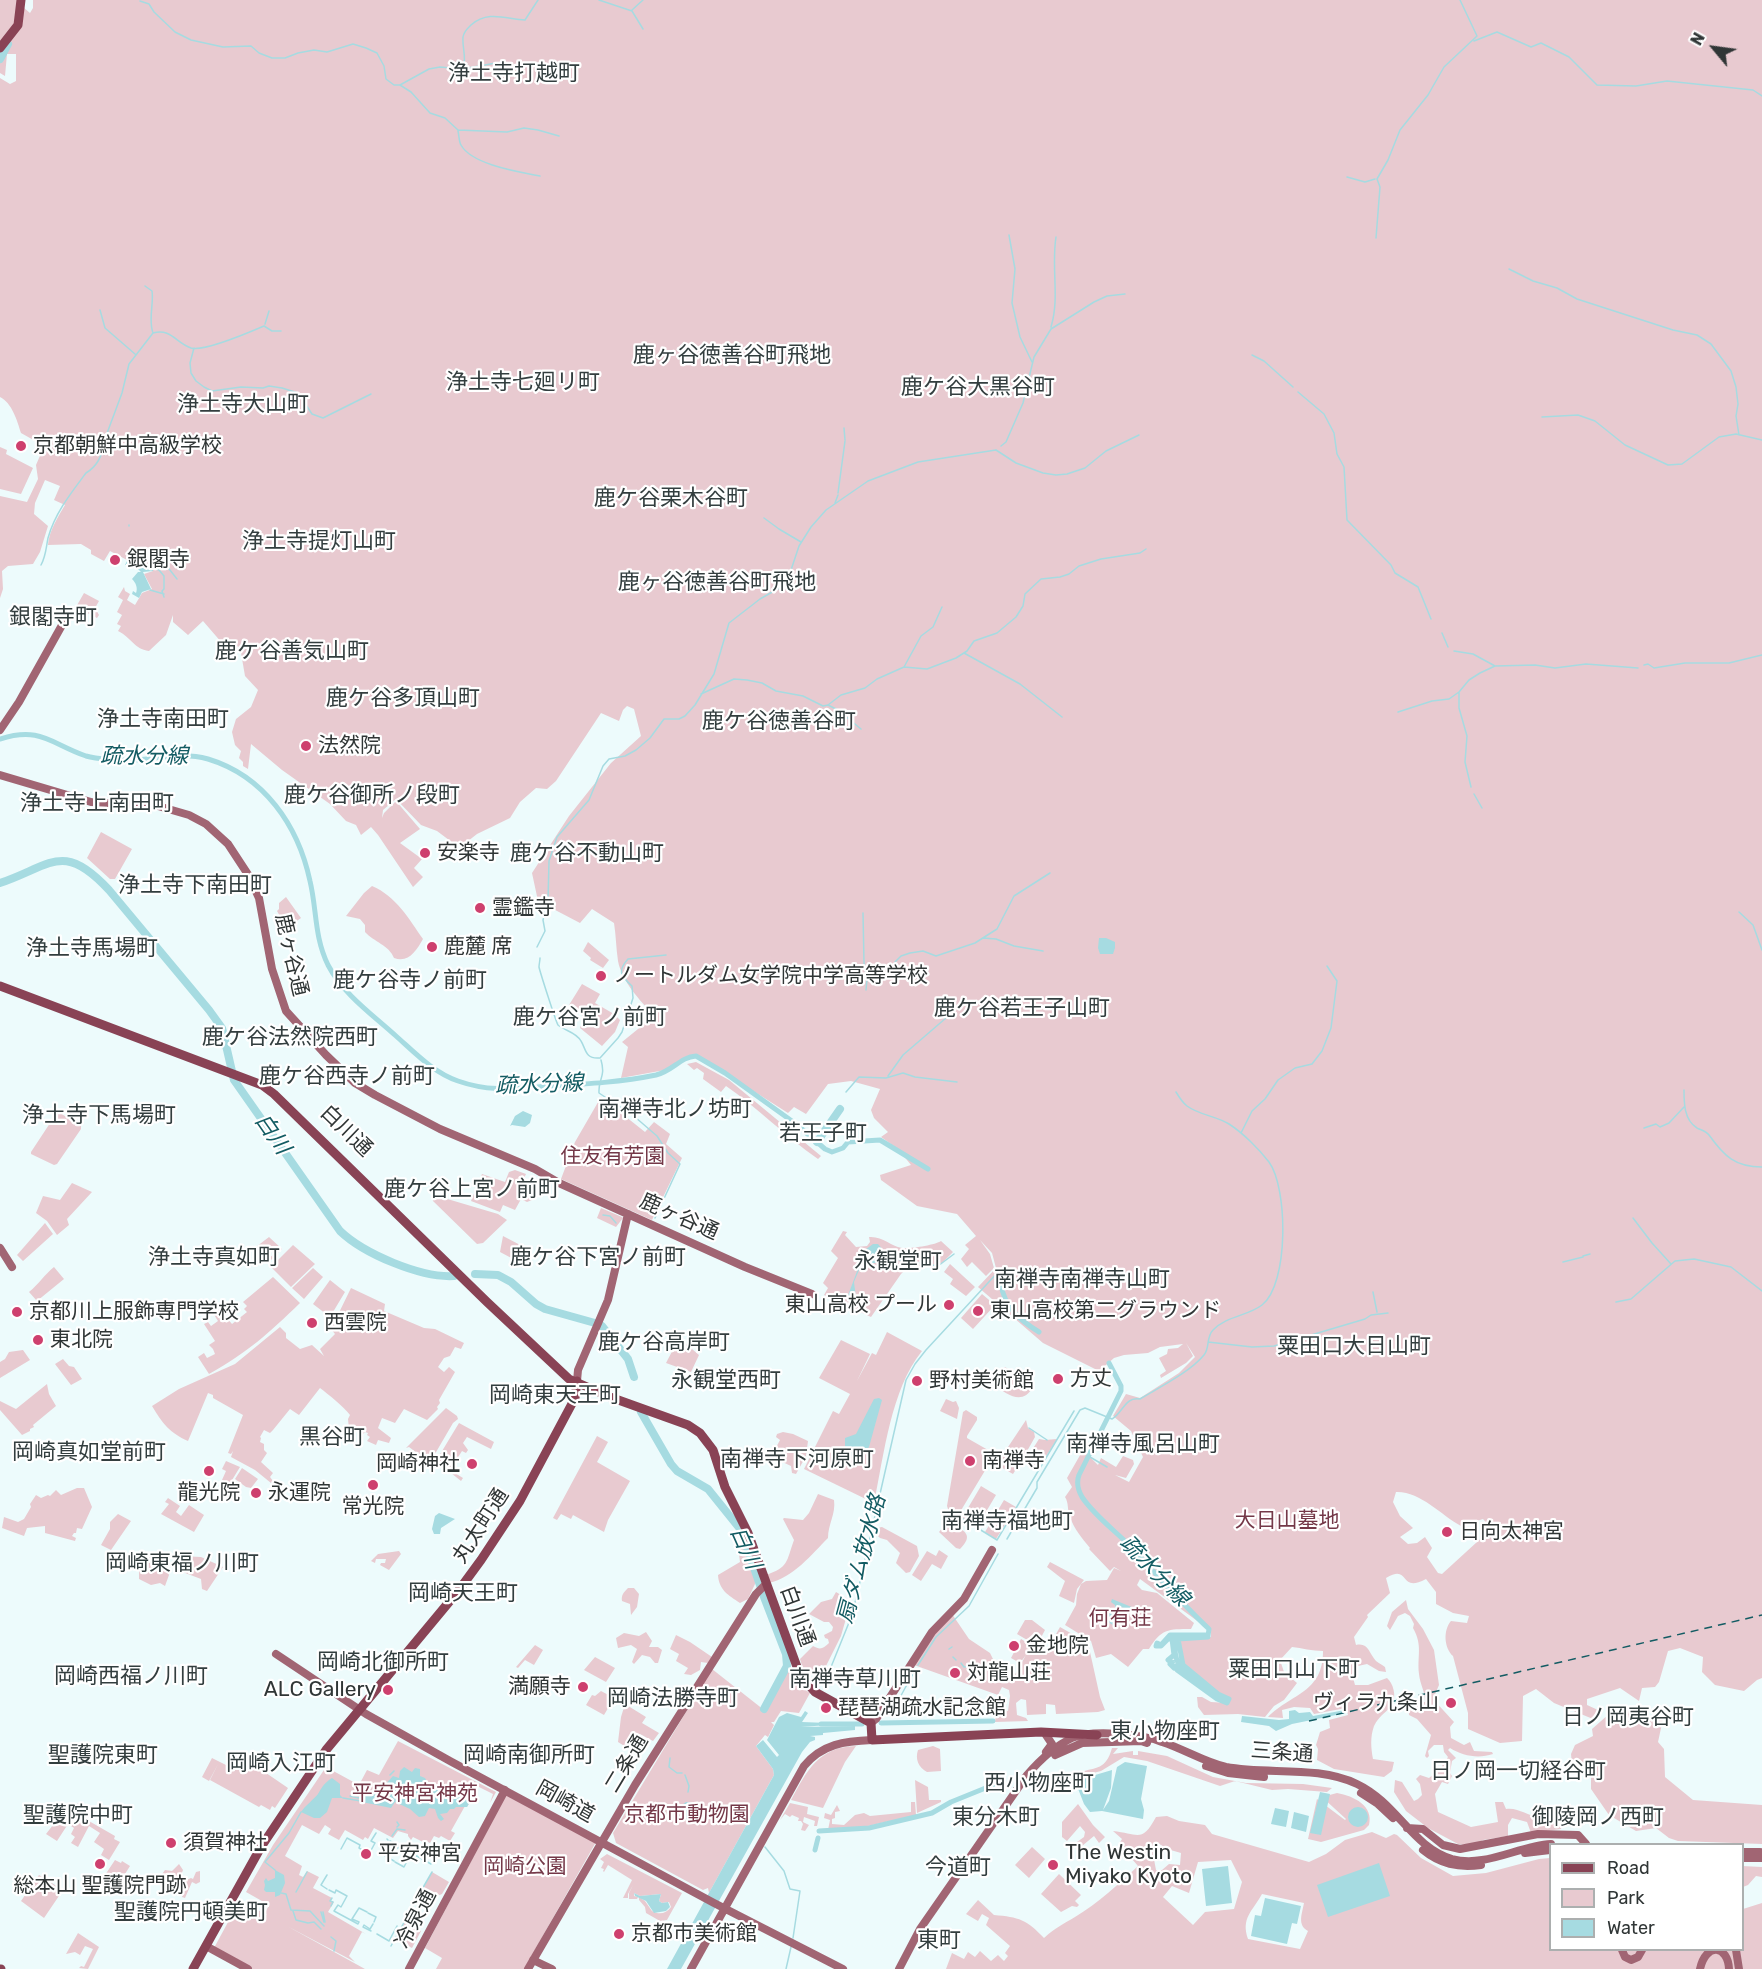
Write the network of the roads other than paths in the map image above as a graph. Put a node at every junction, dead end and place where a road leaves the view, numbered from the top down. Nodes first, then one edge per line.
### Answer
1 (21, 0) edge
2 (0, 48) edge
3 (66, 618) dead end
4 (0, 730) edge
5 (0, 775) edge
6 (0, 980) edge
7 (0, 986) edge
8 (231, 1069) junction
9 (628, 1214) junction
10 (0, 1248) edge
11 (12, 1267) dead end
12 (812, 1294) dead end
13 (577, 1381) junction
14 (994, 1546) dead end
15 (763, 1586) junction
16 (276, 1654) dead end
17 (359, 1710) junction
18 (872, 1731) junction
19 (1036, 1734) junction
20 (1046, 1735) junction
21 (1097, 1735) junction
22 (1076, 1737) junction
23 (1141, 1741) junction
24 (505, 1790) junction
25 (1012, 1797) junction
26 (1405, 1828) junction
27 (1585, 1842) edge
28 (602, 1843) junction
29 (1549, 1845) edge
30 (1549, 1850) edge
31 (1744, 1852) edge
32 (1762, 1852) edge
33 (1744, 1858) edge
34 (1762, 1858) edge
35 (722, 1906) junction
36 (206, 1946) junction
37 (1622, 1951) edge
38 (1641, 1951) edge
39 (1708, 1951) edge
40 (1720, 1951) edge
41 (1736, 1951) edge
42 (533, 1960) junction
43 (193, 1969) edge
44 (248, 1969) edge
45 (409, 1969) edge
46 (528, 1969) edge
47 (552, 1969) edge
48 (691, 1969) edge
49 (843, 1969) edge
50 (899, 1969) edge
51 (1700, 1969) edge
52 (1729, 1969) edge
53 (1739, 1969) edge

1 - 2 main road
3 - 4 street
5 - 9 street, 鹿ヶ谷通
6 - 8 main road, 白川通
7 - 8 main road, 白川通
8 - 13 main road, 白川通
9 - 12 street, 鹿ヶ谷通
9 - 13 street, 丸太町通
10 - 11 street
13 - 15 main road, 白川通
13 - 17 main road, 丸太町通
14 - 18 street
15 - 18 main road, 白川通
15 - 28 street, 二条通
16 - 17 street, 岡崎道
17 - 24 street, 岡崎道
17 - 36 main road, 丸太町通
18 - 19 main road
18 - 35 street
19 - 20 main road
19 - 21 main road
20 - 22 main road
20 - 25 street
21 - 22 street, 三条通
21 - 26 street, 三条通
22 - 23 street
22 - 25 street, 三条通
23 - 25 street, 三条通
23 - 26 street, 三条通
24 - 28 street, 岡崎道
24 - 45 street, 冷泉通
25 - 50 street, 三条通
26 - 27 street
26 - 29 street, 三条通
26 - 30 street, 三条通
28 - 35 street, 岡崎道
28 - 42 street, 二条通
31 - 32 street
33 - 34 street
35 - 48 street
35 - 49 street, 岡崎道
36 - 43 main road, 丸太町通
36 - 44 street
37 - 38 street
39 - 51 street
40 - 52 street
41 - 53 street
42 - 46 street, 二条通
42 - 47 street

